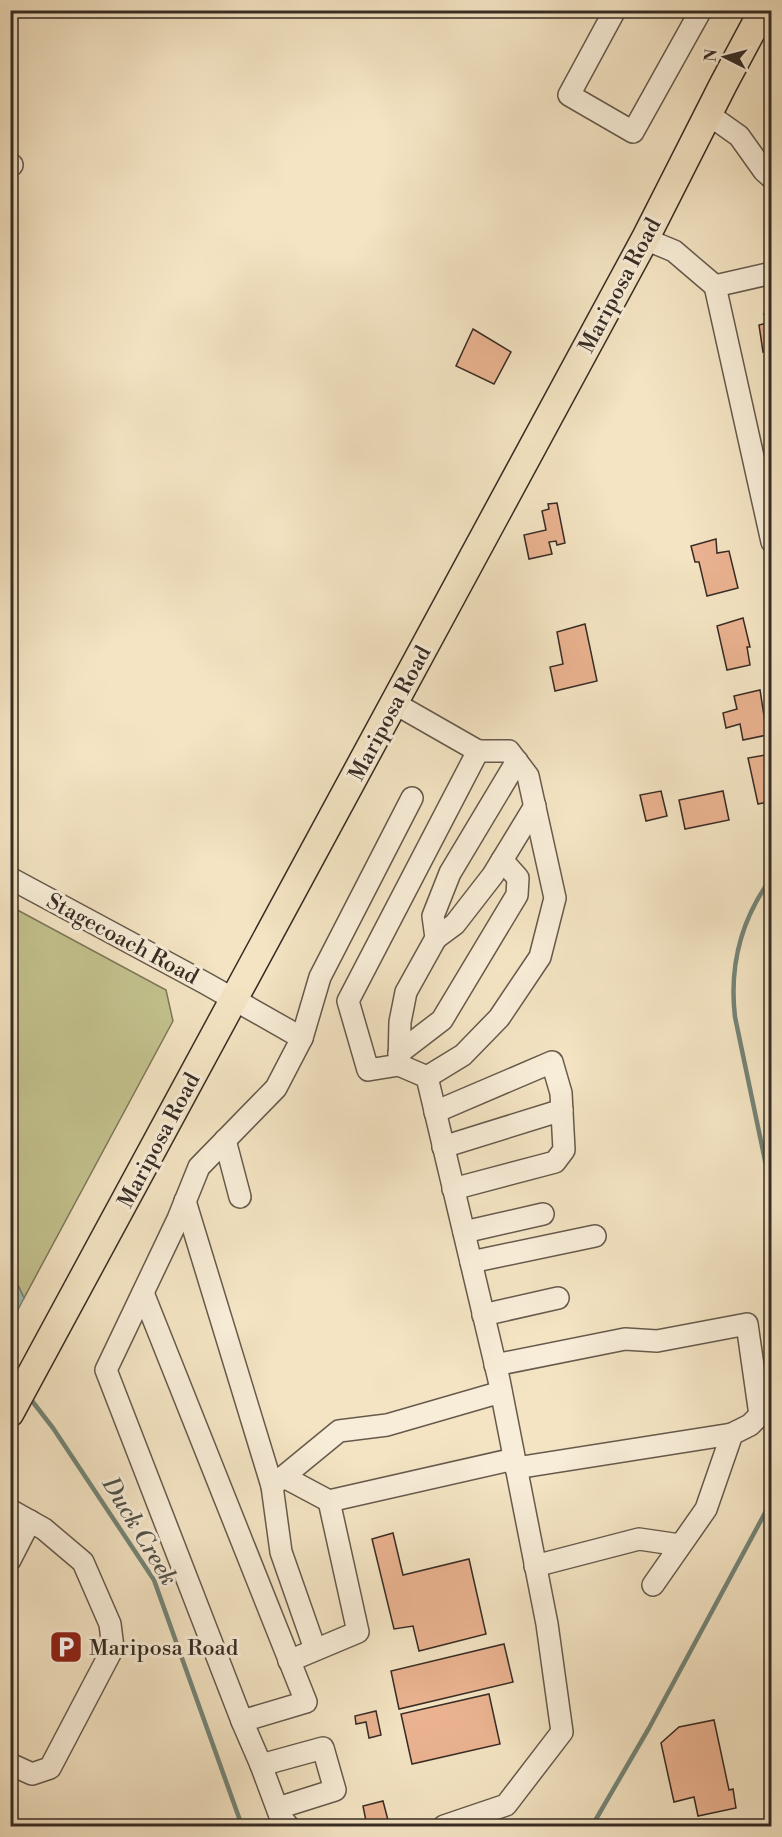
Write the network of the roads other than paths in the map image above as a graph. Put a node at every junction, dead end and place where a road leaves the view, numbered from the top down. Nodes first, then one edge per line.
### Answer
1 (615, 10) edge
2 (701, 10) edge
3 (764, 10) edge
4 (708, 114) junction
5 (771, 178) edge
6 (645, 239) junction
7 (771, 273) edge
8 (714, 286) junction
9 (771, 542) edge
10 (394, 704) junction
11 (478, 751) junction
12 (517, 761) junction
13 (412, 798) dead end
14 (535, 806) junction
15 (502, 860) junction
16 (10, 878) edge
17 (436, 938) junction
18 (234, 999) junction
19 (302, 1038) junction
20 (399, 1059) junction
21 (427, 1077) junction
22 (562, 1110) junction
23 (435, 1112) junction
24 (225, 1140) junction
25 (443, 1146) junction
26 (453, 1189) junction
27 (240, 1197) dead end
28 (185, 1201) junction
29 (543, 1214) dead end
30 (464, 1232) junction
31 (595, 1236) dead end
32 (471, 1262) junction
33 (143, 1293) junction
34 (558, 1298) dead end
35 (483, 1315) junction
36 (495, 1365) junction
37 (501, 1392) junction
38 (10, 1413) edge
39 (732, 1434) junction
40 (515, 1464) junction
41 (278, 1482) junction
42 (329, 1501) junction
43 (10, 1510) edge
44 (30, 1521) junction
45 (680, 1545) junction
46 (10, 1560) edge
47 (535, 1566) junction
48 (653, 1585) dead end
49 (315, 1649) junction
50 (289, 1661) junction
51 (242, 1720) junction
52 (10, 1764) edge
53 (261, 1765) junction
54 (283, 1817) edge
55 (444, 1827) edge

1 - 2 street
3 - 4 main road, Mariposa Road
4 - 5 street
4 - 6 main road, Mariposa Road
6 - 8 street
6 - 10 main road, Mariposa Road
7 - 8 street
8 - 9 street
10 - 11 street
10 - 18 main road, Mariposa Road
11 - 12 street
11 - 20 street
12 - 14 street
12 - 17 street
13 - 19 street
14 - 15 street
14 - 21 street
15 - 17 street
15 - 20 street
16 - 18 street, Stagecoach Road
17 - 20 street
18 - 19 street, Stagecoach Road
18 - 38 main road, Mariposa Road
19 - 24 street
20 - 21 street
21 - 23 street
22 - 23 street
22 - 25 street
22 - 26 street
23 - 25 street
24 - 27 street
24 - 28 street
25 - 26 street
26 - 30 street
28 - 33 street
28 - 41 street
29 - 30 street
30 - 32 street
31 - 32 street
32 - 35 street
33 - 50 street
33 - 51 street
34 - 35 street
35 - 36 street
36 - 37 street
36 - 39 street
37 - 40 street
37 - 41 street
39 - 40 street
39 - 45 street
40 - 42 street
40 - 47 street
41 - 42 street
41 - 49 street
42 - 49 street
43 - 44 street
44 - 46 street
44 - 52 street
45 - 47 street
45 - 48 street
47 - 55 street
49 - 50 street
50 - 51 street
51 - 53 street
53 - 54 street
53 - 54 street

